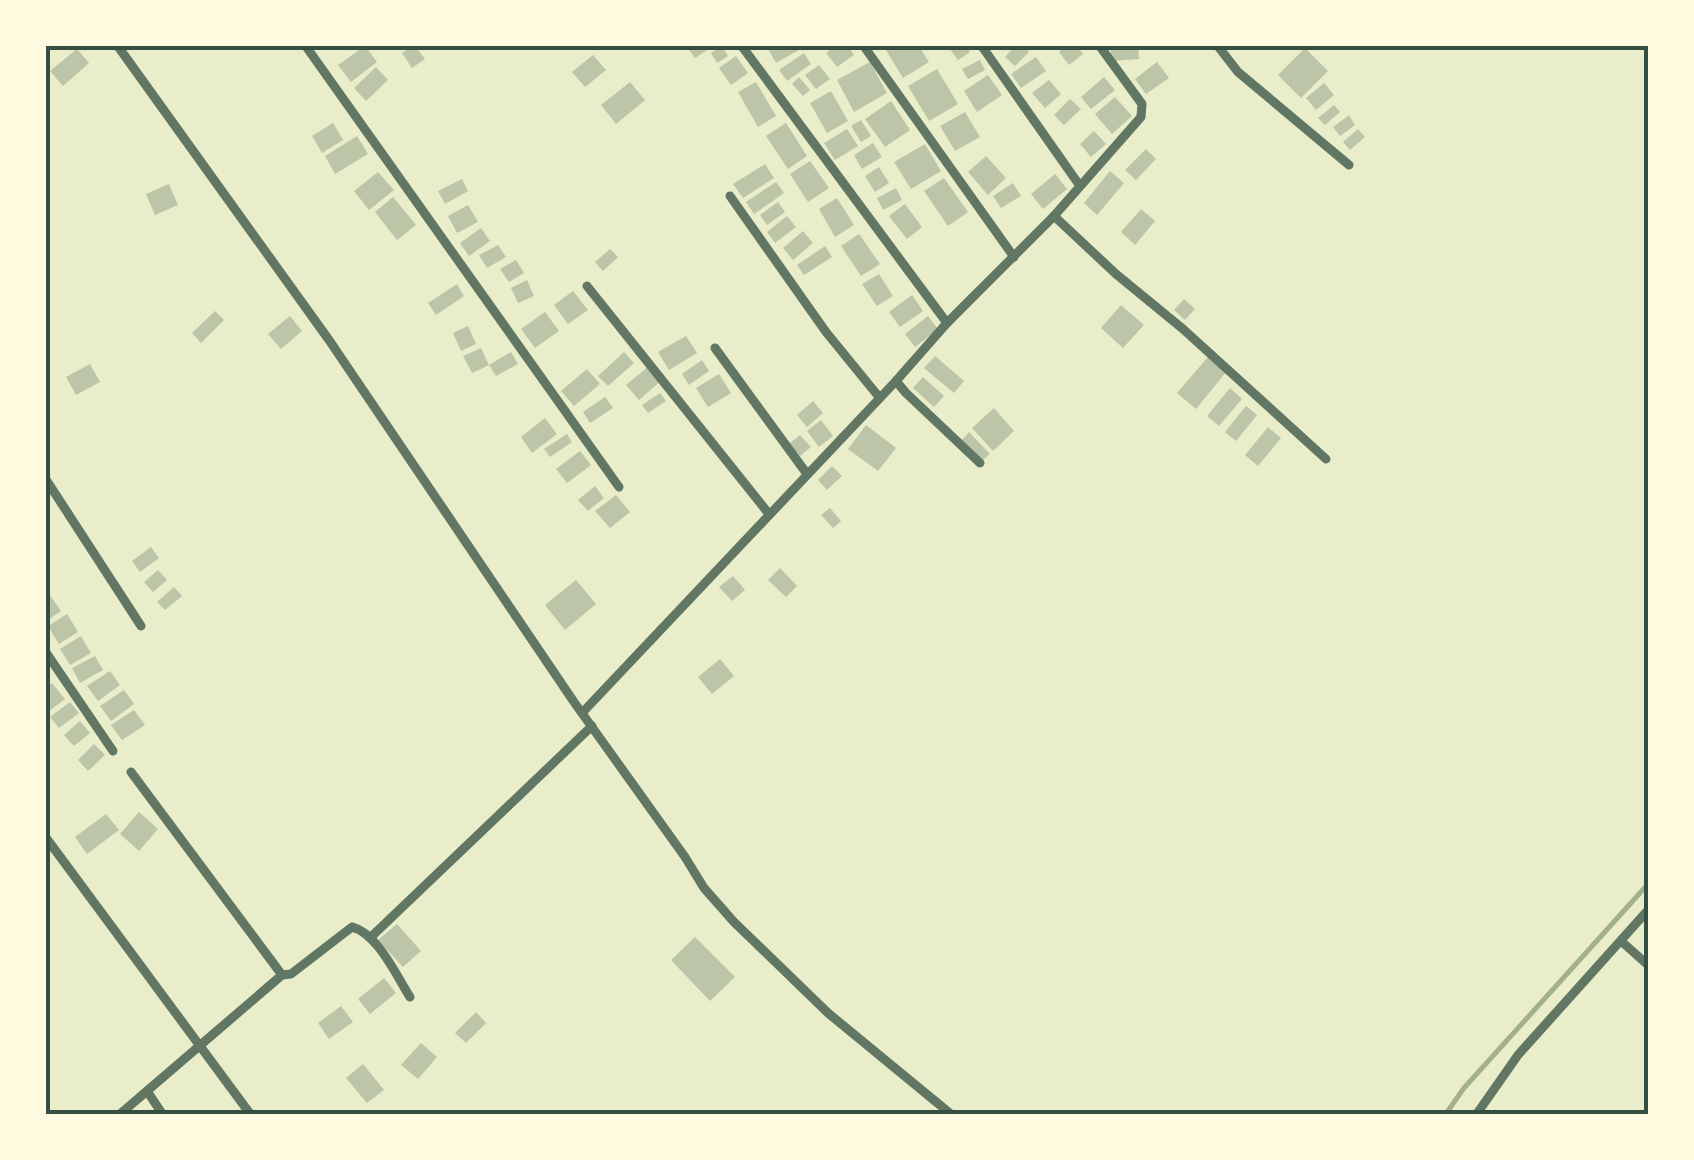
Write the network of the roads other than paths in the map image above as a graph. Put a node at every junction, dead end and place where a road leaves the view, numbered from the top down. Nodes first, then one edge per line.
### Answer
1 (117, 45) edge
2 (305, 45) edge
3 (741, 45) edge
4 (863, 45) edge
5 (982, 45) edge
6 (1098, 45) edge
7 (1217, 45) edge
8 (1349, 165) dead end
9 (1080, 186) junction
10 (730, 196) dead end
11 (1054, 216) junction
12 (1012, 253) junction
13 (587, 286) dead end
14 (947, 322) junction
15 (716, 348) dead end
16 (896, 380) junction
17 (879, 397) junction
18 (1326, 459) dead end
19 (980, 463) dead end
20 (807, 474) junction
21 (45, 478) edge
22 (619, 487) dead end
23 (769, 514) junction
24 (141, 626) dead end
25 (45, 650) edge
26 (582, 713) junction
27 (592, 726) junction
28 (113, 751) dead end
29 (130, 772) dead end
30 (47, 839) edge
31 (1649, 909) edge
32 (371, 937) junction
33 (1621, 940) junction
34 (1649, 966) edge
35 (282, 976) junction
36 (410, 996) dead end
37 (198, 1047) junction
38 (146, 1091) junction
39 (118, 1115) edge
40 (164, 1115) edge
41 (250, 1115) edge
42 (952, 1115) edge
43 (1476, 1115) edge

1 - 26 street
2 - 22 street
3 - 14 street
4 - 12 street
5 - 9 street
6 - 9 street
7 - 8 street
9 - 11 street
10 - 17 street
11 - 12 street
11 - 18 street
12 - 14 street
13 - 23 street
14 - 16 street
15 - 20 street
16 - 17 street
16 - 19 street
17 - 20 street
20 - 23 street
21 - 24 street
23 - 26 street
25 - 28 street
26 - 27 street
27 - 32 street
27 - 42 street
29 - 35 street
30 - 37 street
31 - 33 street
32 - 35 street
32 - 36 street
33 - 34 street
33 - 43 street
35 - 37 street
37 - 38 street
37 - 41 street
38 - 39 street
38 - 40 street

